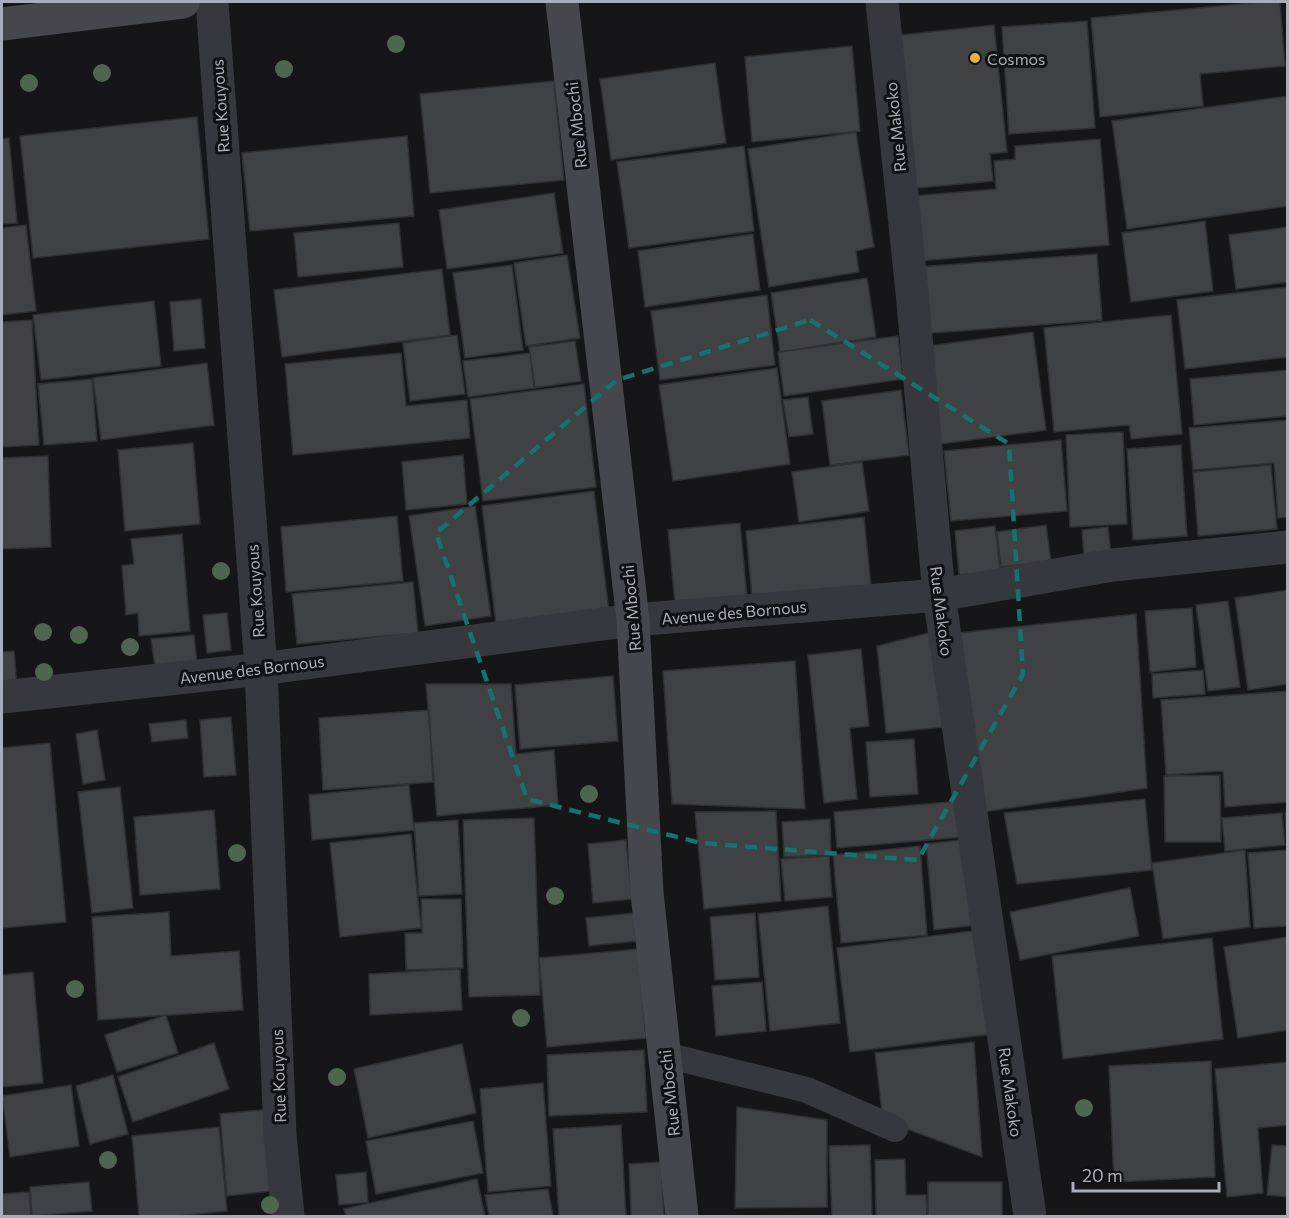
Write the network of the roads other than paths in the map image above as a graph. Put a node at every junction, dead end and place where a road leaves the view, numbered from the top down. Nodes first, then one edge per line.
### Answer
1 (183, 2) edge
2 (212, 2) edge
3 (562, 2) edge
4 (882, 2) edge
5 (2, 24) edge
6 (1287, 547) edge
7 (939, 595) junction
8 (633, 620) junction
9 (261, 669) junction
10 (2, 697) edge
11 (666, 1055) junction
12 (895, 1129) dead end
13 (288, 1216) edge
14 (682, 1216) edge
15 (1030, 1216) edge

1 - 5 main road
2 - 9 street, Rue Kouyous
3 - 8 main road, Rue Mbochi
4 - 7 street, Rue Makoko
6 - 7 street, Avenue des Bornous
7 - 8 street, Avenue des Bornous
7 - 15 street, Rue Makoko
8 - 9 street, Avenue des Bornous
8 - 11 main road, Rue Mbochi
9 - 10 street, Avenue des Bornous
9 - 13 street, Rue Kouyous
11 - 12 lane
11 - 14 main road, Rue Mbochi

